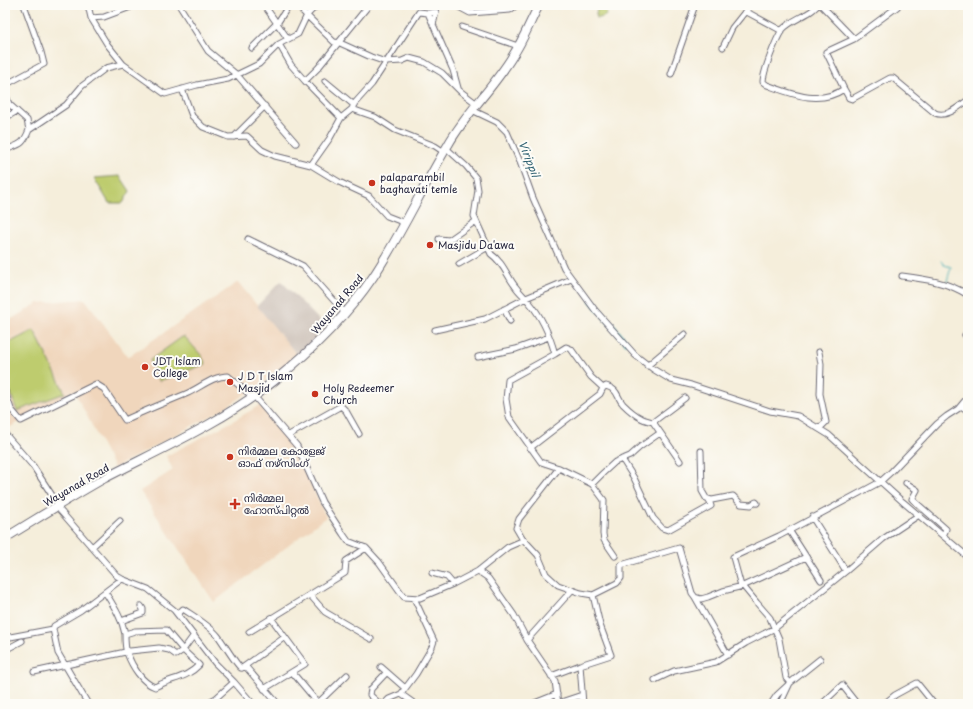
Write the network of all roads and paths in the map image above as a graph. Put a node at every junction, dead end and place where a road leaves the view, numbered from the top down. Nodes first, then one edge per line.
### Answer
1 (24, 5) edge
2 (88, 5) edge
3 (136, 5) edge
4 (179, 5) edge
5 (264, 5) edge
6 (289, 5) edge
7 (296, 5) edge
8 (316, 5) edge
9 (369, 5) edge
10 (455, 5) edge
11 (517, 5) edge
12 (539, 5) edge
13 (695, 5) edge
14 (748, 5) edge
15 (818, 5) edge
16 (821, 5) edge
17 (123, 7) edge
18 (897, 7) dead end
19 (745, 11) junction
20 (307, 15) junction
21 (91, 18) junction
22 (278, 22) junction
23 (462, 26) dead end
24 (782, 31) junction
25 (288, 39) junction
26 (854, 39) junction
27 (337, 43) junction
28 (279, 44) junction
29 (518, 46) junction
30 (723, 47) dead end
31 (252, 48) dead end
32 (386, 62) junction
33 (123, 64) junction
34 (671, 74) dead end
35 (237, 75) junction
36 (305, 81) junction
37 (325, 81) dead end
38 (5, 84) edge
39 (182, 88) junction
40 (458, 89) junction
41 (844, 89) junction
42 (5, 93) edge
43 (968, 100) edge
44 (265, 106) junction
45 (353, 107) junction
46 (475, 107) junction
47 (17, 111) junction
48 (5, 118) edge
49 (341, 118) junction
50 (29, 130) junction
51 (234, 137) junction
52 (296, 143) dead end
53 (5, 150) edge
54 (445, 150) junction
55 (311, 166) junction
56 (476, 221) junction
57 (405, 223) junction
58 (439, 239) dead end
59 (248, 240) dead end
60 (488, 247) junction
61 (460, 264) dead end
62 (902, 276) dead end
63 (571, 279) junction
64 (968, 295) edge
65 (526, 298) junction
66 (504, 309) junction
67 (345, 313) junction
68 (510, 321) dead end
69 (435, 330) dead end
70 (686, 334) dead end
71 (549, 337) junction
72 (819, 352) dead end
73 (555, 354) junction
74 (478, 357) dead end
75 (648, 366) junction
76 (603, 388) junction
77 (5, 391) edge
78 (254, 396) junction
79 (968, 397) edge
80 (685, 398) dead end
81 (961, 406) junction
82 (968, 411) edge
83 (653, 422) junction
84 (817, 427) junction
85 (660, 433) junction
86 (5, 434) edge
87 (359, 434) dead end
88 (289, 435) junction
89 (530, 448) junction
90 (701, 451) dead end
91 (622, 459) junction
92 (680, 461) dead end
93 (559, 468) junction
94 (880, 482) junction
95 (906, 483) dead end
96 (592, 484) junction
97 (709, 500) junction
98 (757, 503) dead end
99 (58, 506) junction
100 (919, 515) junction
101 (812, 518) junction
102 (120, 521) dead end
103 (790, 530) junction
104 (943, 536) junction
105 (5, 538) edge
106 (523, 540) junction
107 (92, 547) junction
108 (366, 548) junction
109 (616, 556) dead end
110 (806, 557) junction
111 (968, 557) edge
112 (478, 571) junction
113 (846, 571) junction
114 (432, 573) dead end
115 (122, 579) junction
116 (821, 580) dead end
117 (453, 584) junction
118 (742, 586) junction
119 (572, 590) junction
120 (105, 592) junction
121 (310, 595) junction
122 (593, 595) junction
123 (695, 597) junction
124 (414, 598) junction
125 (141, 606) dead end
126 (178, 614) junction
127 (271, 618) junction
128 (121, 621) junction
129 (775, 628) junction
130 (53, 629) junction
131 (249, 632) dead end
132 (125, 634) junction
133 (194, 635) junction
134 (285, 636) junction
135 (5, 638) edge
136 (371, 639) dead end
137 (527, 640) junction
138 (22, 641) dead end
139 (6, 648) edge
140 (183, 650) junction
141 (126, 652) junction
142 (728, 655) junction
143 (820, 659) dead end
144 (580, 665) junction
145 (64, 666) junction
146 (381, 667) dead end
147 (241, 668) junction
148 (34, 672) dead end
149 (292, 672) junction
150 (388, 672) junction
151 (347, 674) dead end
152 (551, 676) junction
153 (655, 680) dead end
154 (234, 682) junction
155 (790, 683) junction
156 (405, 688) junction
157 (264, 689) junction
158 (401, 694) junction
159 (557, 694) junction
160 (582, 695) junction
161 (558, 703) edge
162 (88, 704) edge
163 (205, 704) edge
164 (253, 704) edge
165 (278, 704) edge
166 (380, 704) edge
167 (384, 704) edge
168 (415, 704) edge
169 (532, 704) edge
170 (583, 704) edge
171 (770, 704) edge
172 (783, 704) edge
173 (822, 704) edge
174 (857, 704) edge
175 (884, 704) edge
176 (934, 704) edge

1 - 38 street
2 - 21 street
3 - 17 street
4 - 35 street
5 - 22 street
6 - 22 street
7 - 20 street
8 - 20 street
9 - 27 street
10 - 11 street
12 - 29 highway, Wayanad Road
13 - 34 street
14 - 19 street
15 - 24 street
16 - 26 street
17 - 21 street
18 - 26 street
19 - 24 street
19 - 30 street
20 - 25 street
20 - 27 street
21 - 33 street
22 - 25 street
22 - 31 street
23 - 29 street
24 - 41 street
25 - 28 street
26 - 41 street
27 - 32 street
27 - 36 street
28 - 35 street
28 - 36 street
29 - 46 highway, Wayanad Road
32 - 40 street
32 - 40 street
32 - 45 street
33 - 39 street
33 - 50 street
35 - 39 street
35 - 44 street
36 - 49 street
37 - 45 street
39 - 51 street
40 - 46 street
41 - 43 street
42 - 47 street
44 - 51 street
44 - 52 street
45 - 49 street
45 - 54 street
46 - 54 highway, Wayanad Road
46 - 63 street
47 - 48 street
47 - 50 street
49 - 55 street
50 - 53 street
51 - 55 street
54 - 56 street
54 - 57 highway, Wayanad Road
55 - 57 street
56 - 58 street
56 - 60 street
57 - 67 highway, Wayanad Road
59 - 67 street
60 - 61 street
60 - 65 street
62 - 64 street
63 - 65 street
63 - 75 street
65 - 66 street
65 - 71 street
66 - 68 street
66 - 69 street
67 - 78 highway, Wayanad Road
70 - 75 street
71 - 73 street
71 - 74 street
72 - 84 street
73 - 76 street
73 - 89 street
75 - 84 street
76 - 83 street
76 - 89 street
77 - 78 street
78 - 88 street
78 - 99 highway, Wayanad Road
79 - 81 street
80 - 83 street
81 - 82 street
81 - 94 street
83 - 85 street
84 - 94 street
85 - 91 street
85 - 92 street
86 - 99 street
87 - 88 street
88 - 108 street
89 - 93 street
90 - 97 street
91 - 96 street
91 - 97 street
93 - 96 street
93 - 106 street
94 - 100 street
94 - 101 street
95 - 104 street
96 - 109 street
97 - 98 street
99 - 105 highway, Wayanad Road
99 - 107 street
100 - 104 street
100 - 113 street
101 - 103 street
101 - 113 street
102 - 107 street
103 - 110 street
103 - 118 street
104 - 111 street
106 - 112 street
106 - 119 street
107 - 115 street
108 - 121 street
108 - 124 street
110 - 116 street
110 - 118 street
112 - 117 street
112 - 137 street
113 - 129 street
114 - 117 street
115 - 120 street
115 - 126 street
117 - 124 street
118 - 123 street
118 - 129 street
119 - 122 street
119 - 137 street
120 - 128 street
120 - 130 street
121 - 127 street
121 - 136 street
122 - 123 street
122 - 144 street
123 - 142 street
124 - 156 street
125 - 128 street
126 - 133 street
126 - 147 street
127 - 131 street
127 - 134 street
128 - 132 street
129 - 142 street
129 - 155 street
130 - 135 street
130 - 145 street
132 - 140 street
132 - 141 street
133 - 140 street
133 - 154 street
134 - 147 street
134 - 149 street
137 - 152 street
138 - 139 street
140 - 141 street
140 - 141 street
141 - 145 street
142 - 153 street
143 - 155 street
144 - 152 street
144 - 160 street
145 - 148 street
145 - 162 street
146 - 150 street
147 - 157 street
149 - 151 street
149 - 157 street
150 - 156 street
150 - 166 street
152 - 159 street
154 - 163 street
154 - 164 street
155 - 171 street
155 - 172 street
156 - 158 street
157 - 165 street
158 - 167 street
158 - 168 street
159 - 161 street
159 - 169 street
160 - 161 street
160 - 170 street
173 - 174 street
175 - 176 street

